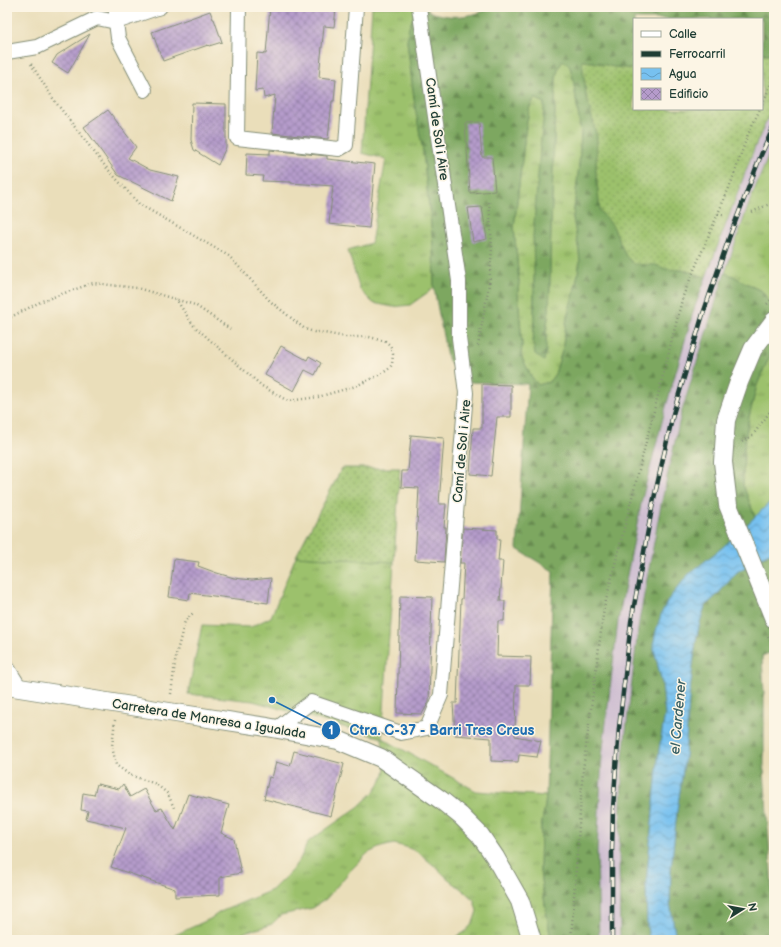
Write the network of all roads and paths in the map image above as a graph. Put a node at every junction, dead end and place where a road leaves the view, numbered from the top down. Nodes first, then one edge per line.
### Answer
1 (116, 7) edge
2 (160, 7) edge
3 (239, 7) edge
4 (356, 7) edge
5 (419, 7) edge
6 (116, 22) junction
7 (22, 50) junction
8 (7, 52) edge
9 (774, 78) edge
10 (145, 90) dead end
11 (763, 102) edge
12 (760, 110) edge
13 (489, 202) dead end
14 (774, 202) edge
15 (752, 212) dead end
16 (718, 214) junction
17 (723, 215) dead end
18 (176, 299) junction
19 (7, 319) edge
20 (774, 321) edge
21 (230, 328) dead end
22 (477, 352) dead end
23 (774, 406) edge
24 (742, 442) dead end
25 (194, 612) dead end
26 (774, 619) edge
27 (7, 667) edge
28 (13, 687) edge
29 (118, 704) junction
30 (169, 712) junction
31 (276, 729) junction
32 (174, 808) dead end
33 (532, 940) edge
34 (571, 940) edge

1 - 6 street
2 - 6 street
3 - 4 street
5 - 31 street, Camí de Sol i Aire
6 - 7 street
6 - 10 street
7 - 8 street
7 - 18 path
9 - 11 path
12 - 16 path
13 - 22 path
14 - 15 path
16 - 17 path
16 - 34 path
18 - 19 path
18 - 21 path
20 - 26 street
23 - 24 path
25 - 30 path
27 - 28 street
28 - 29 street, Carretera de Manresa a Igualada
29 - 30 street, Carretera de Manresa a Igualada
29 - 32 path
30 - 31 street, Carretera de Manresa a Igualada
31 - 33 street, Carretera de Manresa a Igualada

